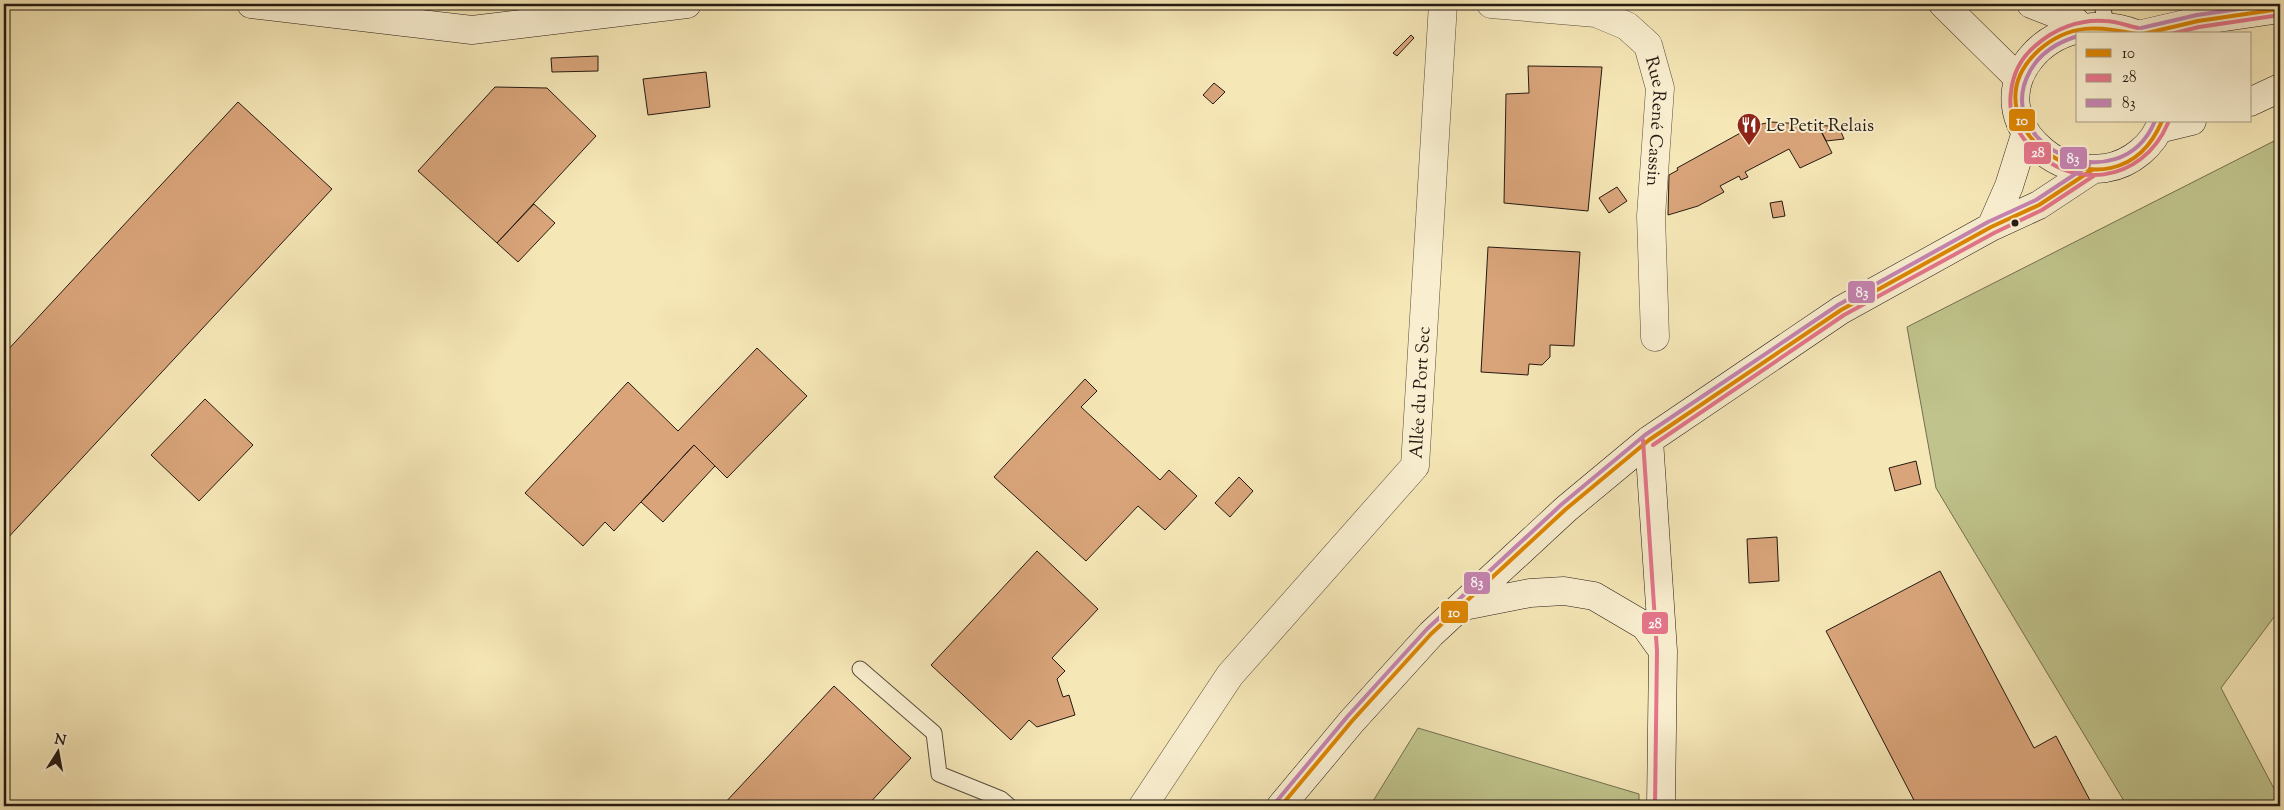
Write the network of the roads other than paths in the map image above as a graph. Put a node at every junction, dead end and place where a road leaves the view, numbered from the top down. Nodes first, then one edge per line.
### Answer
1 (251, 4) edge
2 (687, 4) edge
3 (1443, 4) edge
4 (1491, 4) edge
5 (1943, 4) edge
6 (2030, 4) edge
7 (2280, 9) edge
8 (2103, 12) edge
9 (2075, 20) junction
10 (2134, 32) edge
11 (2151, 32) edge
12 (2017, 77) junction
13 (2280, 88) edge
14 (2252, 101) edge
15 (2184, 122) edge
16 (2161, 125) edge
17 (2026, 132) junction
18 (2092, 170) junction
19 (1991, 227) junction
20 (1655, 337) dead end
21 (1649, 440) junction
22 (1464, 606) junction
23 (1663, 651) junction
24 (860, 669) dead end
25 (1010, 806) edge
26 (1143, 806) edge
27 (1280, 806) edge
28 (1661, 806) edge

1 - 2 street
3 - 26 street, Allée du Port Sec
4 - 20 street, Rue René Cassin
5 - 12 street
6 - 9 street
7 - 11 street
8 - 9 street
8 - 10 street
9 - 12 street
12 - 17 street
13 - 14 street
15 - 16 street
16 - 18 street
17 - 18 street
17 - 19 street
18 - 19 street
19 - 21 street
21 - 22 street
21 - 23 street
22 - 23 street
22 - 27 street
23 - 28 street
24 - 25 lane

